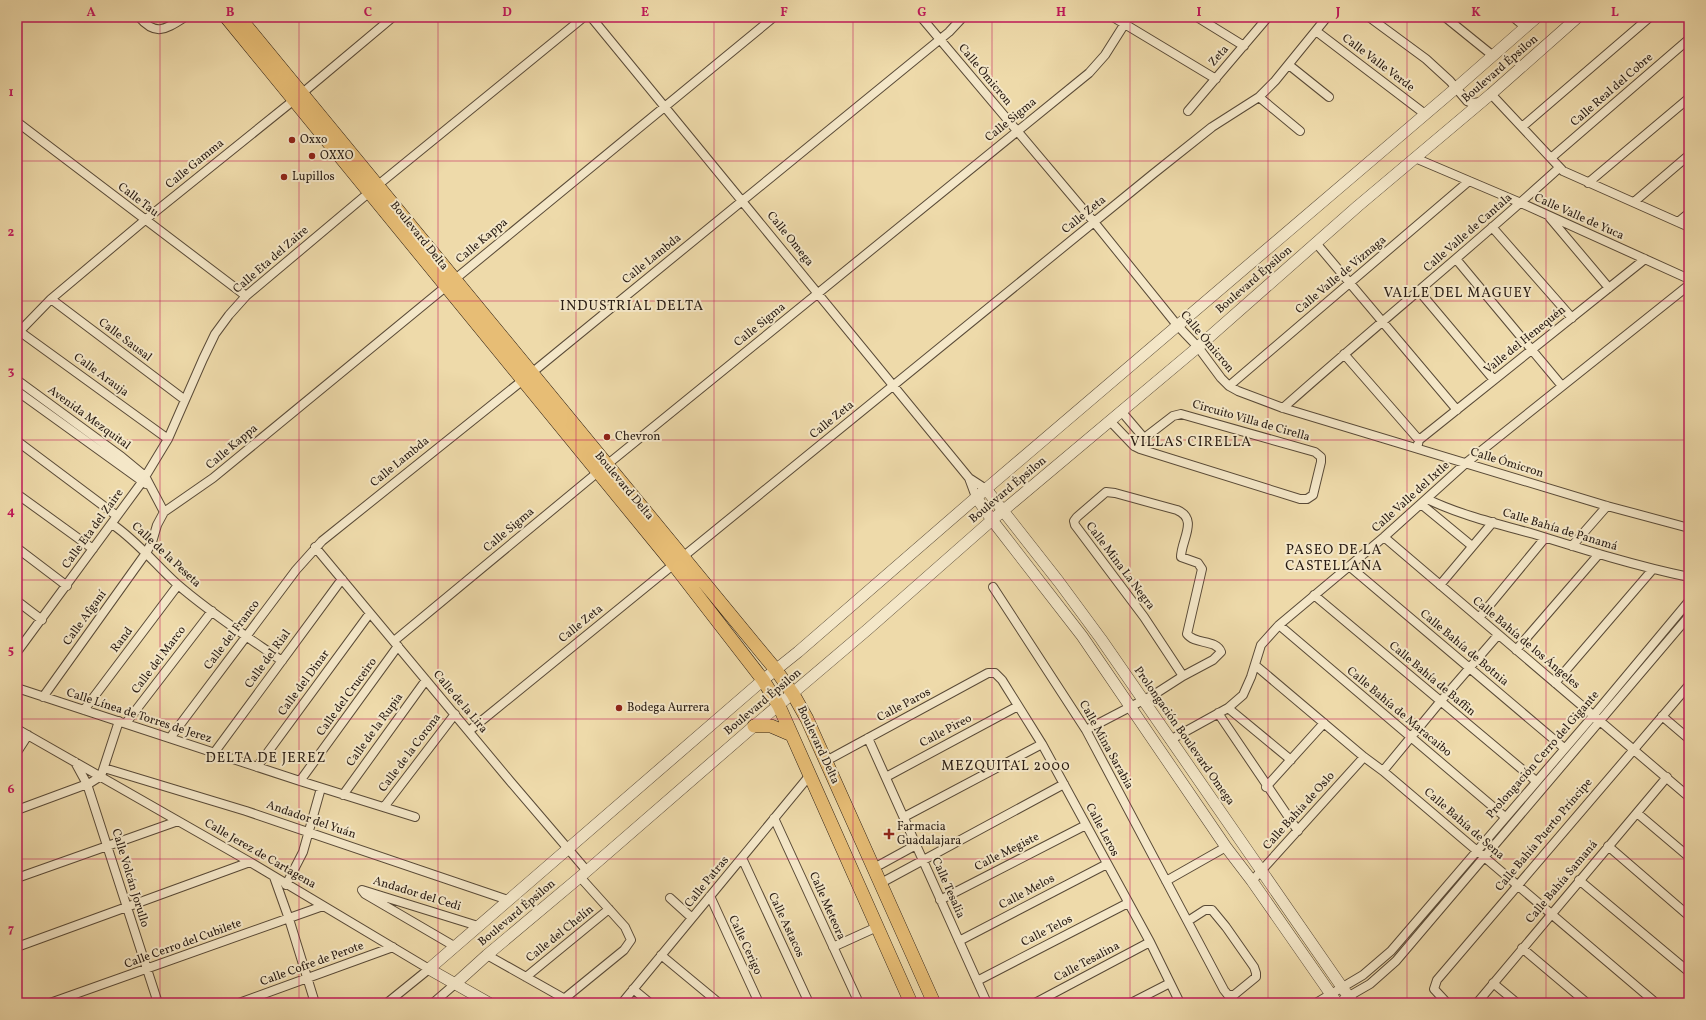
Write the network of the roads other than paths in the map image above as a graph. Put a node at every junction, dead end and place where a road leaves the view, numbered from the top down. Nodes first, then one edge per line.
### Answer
1 (139, 17) edge
2 (185, 17) edge
3 (226, 17) edge
4 (239, 17) edge
5 (393, 17) edge
6 (584, 17) edge
7 (591, 17) edge
8 (774, 17) edge
9 (921, 17) edge
10 (964, 17) edge
11 (1113, 17) edge
12 (1197, 17) edge
13 (1268, 17) edge
14 (1327, 17) edge
15 (1369, 17) edge
16 (1445, 17) edge
17 (1513, 17) edge
18 (1537, 17) edge
19 (1578, 17) edge
20 (1650, 17) edge
21 (1127, 20) edge
22 (1525, 27) junction
23 (1316, 31) junction
24 (939, 39) junction
25 (1689, 39) edge
26 (1244, 46) junction
27 (1492, 55) junction
28 (1289, 64) junction
29 (1216, 79) junction
30 (1456, 88) junction
31 (1491, 94) junction
32 (298, 96) junction
33 (1259, 97) junction
34 (1329, 97) dead end
35 (1689, 98) edge
36 (1481, 102) junction
37 (664, 107) junction
38 (1188, 111) dead end
39 (1425, 114) junction
40 (17, 122) edge
41 (1522, 127) junction
42 (1017, 131) junction
43 (1300, 131) dead end
44 (1689, 155) edge
45 (1415, 158) junction
46 (1551, 158) junction
47 (1559, 168) junction
48 (1469, 181) junction
49 (1588, 183) junction
50 (373, 189) junction
51 (742, 200) junction
52 (1634, 202) junction
53 (1521, 203) junction
54 (1689, 213) edge
55 (1548, 216) junction
56 (145, 220) junction
57 (1094, 222) junction
58 (1678, 222) junction
59 (1492, 227) junction
60 (1689, 227) edge
61 (1316, 244) junction
62 (1456, 259) junction
63 (1645, 259) junction
64 (1689, 280) edge
65 (451, 283) junction
66 (1350, 283) junction
67 (1689, 285) edge
68 (1609, 288) junction
69 (1418, 291) junction
70 (817, 294) junction
71 (246, 296) junction
72 (51, 299) junction
73 (1572, 318) junction
74 (1382, 322) junction
75 (1177, 325) junction
76 (18, 332) edge
77 (1198, 347) junction
78 (1533, 350) junction
79 (1344, 354) junction
80 (527, 376) junction
81 (17, 380) edge
82 (1494, 380) junction
83 (893, 385) junction
84 (1229, 386) junction
85 (1562, 386) junction
86 (17, 391) edge
87 (185, 400) junction
88 (1283, 408) junction
89 (1457, 410) junction
90 (1121, 411) junction
91 (1110, 420) junction
92 (1144, 438) junction
93 (168, 439) junction
94 (1419, 440) junction
95 (17, 441) edge
96 (1134, 446) junction
97 (1418, 449) junction
98 (1466, 463) junction
99 (603, 469) junction
100 (969, 478) junction
101 (146, 481) junction
102 (986, 489) junction
103 (17, 494) edge
104 (976, 497) junction
105 (1424, 501) junction
106 (1607, 506) junction
107 (164, 512) junction
108 (1002, 512) junction
109 (117, 516) junction
110 (992, 520) junction
111 (1493, 522) junction
112 (112, 524) junction
113 (1689, 528) edge
114 (1384, 537) junction
115 (1545, 538) junction
116 (1472, 546) junction
117 (1572, 546) junction
118 (315, 547) junction
119 (17, 548) edge
120 (93, 549) junction
121 (146, 554) junction
122 (1599, 554) junction
123 (678, 561) junction
124 (1349, 566) junction
125 (1653, 569) junction
126 (1689, 577) edge
127 (342, 578) junction
128 (178, 585) junction
129 (67, 586) junction
130 (1440, 586) junction
131 (993, 588) dead end
132 (1314, 595) junction
133 (1689, 601) edge
134 (17, 602) edge
135 (212, 611) junction
136 (370, 613) junction
137 (1689, 616) edge
138 (1479, 618) junction
139 (42, 620) junction
140 (1279, 626) junction
141 (1498, 635) junction
142 (246, 636) junction
143 (396, 644) junction
144 (1516, 650) junction
145 (17, 652) edge
146 (282, 661) junction
147 (1255, 665) junction
148 (1468, 668) junction
149 (776, 670) junction
150 (995, 673) joint
151 (1183, 676) junction
152 (426, 680) junction
153 (763, 680) junction
154 (1555, 683) junction
155 (1689, 684) edge
156 (17, 688) edge
157 (793, 694) junction
158 (43, 697) junction
159 (1143, 700) junction
160 (1440, 702) junction
161 (779, 706) junction
162 (1018, 706) junction
163 (1130, 707) junction
164 (1228, 708) junction
165 (84, 710) junction
166 (1218, 713) junction
167 (455, 714) junction
168 (1593, 716) junction
169 (1662, 716) junction
170 (123, 722) junction
171 (1600, 722) junction
172 (1324, 723) junction
173 (754, 726) junction
174 (17, 729) edge
175 (1086, 730) junction
176 (469, 731) junction
177 (28, 735) junction
178 (792, 735) junction
179 (170, 738) junction
180 (868, 738) junction
181 (1410, 738) junction
182 (1689, 739) edge
183 (1170, 740) junction
184 (1042, 744) junction
185 (1564, 748) junction
186 (1633, 748) junction
187 (17, 752) edge
188 (214, 753) junction
189 (1364, 757) junction
190 (826, 760) junction
191 (1291, 760) junction
192 (75, 762) junction
193 (257, 767) junction
194 (104, 768) junction
195 (1383, 771) junction
196 (810, 775) junction
197 (101, 776) junction
198 (886, 777) junction
199 (1667, 778) junction
200 (300, 781) junction
201 (1536, 781) junction
202 (87, 784) junction
203 (1064, 784) junction
204 (1266, 787) junction
205 (321, 788) junction
206 (343, 795) junction
207 (1689, 797) edge
208 (384, 807) junction
209 (17, 810) edge
210 (1637, 813) junction
211 (415, 816) dead end
212 (1505, 816) junction
213 (904, 817) junction
214 (774, 818) junction
215 (178, 821) junction
216 (1086, 825) junction
217 (1298, 831) junction
218 (309, 833) junction
219 (836, 833) junction
220 (916, 845) junction
221 (108, 846) junction
222 (1608, 846) junction
223 (1226, 847) junction
224 (568, 849) junction
225 (1476, 851) junction
226 (1689, 856) edge
227 (742, 858) junction
228 (1484, 858) junction
229 (250, 862) junction
230 (923, 862) junction
231 (1107, 864) junction
232 (874, 868) junction
233 (1262, 871) junction
234 (584, 874) junction
235 (274, 877) junction
236 (17, 878) edge
237 (1579, 880) junction
238 (1166, 881) junction
239 (1252, 881) junction
240 (881, 883) junction
241 (286, 885) junction
242 (1517, 885) junction
243 (710, 896) junction
244 (670, 898) dead end
245 (508, 900) junction
246 (940, 900) junction
247 (1128, 903) junction
248 (323, 906) junction
249 (126, 908) junction
250 (609, 909) junction
251 (1551, 914) junction
252 (1689, 916) edge
253 (692, 918) junction
254 (289, 919) junction
255 (1188, 921) junction
256 (478, 926) junction
257 (877, 927) junction
258 (959, 941) junction
259 (1150, 942) junction
260 (454, 946) junction
261 (17, 947) edge
262 (393, 947) junction
263 (833, 947) junction
264 (1522, 948) junction
265 (487, 955) junction
266 (661, 955) junction
267 (146, 969) junction
268 (429, 969) junction
269 (1689, 972) edge
270 (526, 977) junction
271 (307, 978) junction
272 (977, 981) junction
273 (1170, 983) junction
274 (1493, 983) junction
275 (455, 984) junction
276 (1343, 988) junction
277 (633, 990) junction
278 (1334, 999) edge
279 (1351, 1000) edge
280 (562, 1001) edge
281 (50, 1003) edge
282 (158, 1003) edge
283 (239, 1003) edge
284 (315, 1003) edge
285 (387, 1003) edge
286 (433, 1003) edge
287 (489, 1003) edge
288 (622, 1003) edge
289 (650, 1003) edge
290 (719, 1003) edge
291 (759, 1003) edge
292 (809, 1003) edge
293 (859, 1003) edge
294 (910, 1003) edge
295 (934, 1003) edge
296 (987, 1003) edge
297 (1035, 1003) edge
298 (1131, 1003) edge
299 (1180, 1003) edge
300 (1316, 1003) edge
301 (1447, 1003) edge
302 (1477, 1003) edge
303 (1517, 1003) edge
304 (1587, 1003) edge
305 (1656, 1003) edge

1 - 2 street
3 - 32 main road, Boulevard Delta
4 - 32 main road, Boulevard Delta
5 - 32 street, Calle Gamma
6 - 50 street, Calle Eta del Zaire
7 - 37 street, Calle Omega
8 - 37 street, Calle Kappa
9 - 24 street, Calle Ómicron
10 - 24 street, Calle Lambda
11 - 21 street
12 - 26 street
13 - 26 street, Zeta
14 - 23 street, Calle Zeta
15 - 30 street
16 - 27 street
17 - 22 street
18 - 22 street, Boulevard Épsilon
19 - 31 street, Boulevard Épsilon
20 - 41 street
21 - 29 street
21 - 42 street, Calle Sigma
22 - 27 street, Boulevard Épsilon
23 - 28 street, Calle Zeta
23 - 39 street, Calle Valle Verde
24 - 42 street, Calle Ómicron
24 - 51 street, Calle Lambda
25 - 46 street, Calle Real del Cobre
26 - 29 street, Zeta
27 - 30 street, Boulevard Épsilon
28 - 33 street, Calle Zeta
28 - 34 street
29 - 38 street, Zeta
30 - 36 street
30 - 39 street, Boulevard Épsilon
31 - 36 street, Boulevard Épsilon
31 - 41 street
32 - 50 main road, Boulevard Delta
32 - 56 street, Calle Gamma
33 - 43 street
33 - 57 street, Calle Zeta
35 - 49 street
36 - 45 street, Boulevard Épsilon
37 - 51 street, Calle Omega
37 - 65 street, Calle Kappa
39 - 75 street, Boulevard Épsilon
40 - 56 street, Calle Tau
41 - 46 street
42 - 57 street, Calle Ómicron
42 - 70 street, Calle Sigma
44 - 52 street
45 - 48 street, Calle Valle de Yuca
45 - 61 street, Boulevard Épsilon
46 - 47 street
47 - 49 street
47 - 53 street, Calle Valle de Cantala
48 - 53 street, Calle Valle de Yuca
48 - 66 street, Calle Valle de Viznaga
49 - 52 street
50 - 65 main road, Boulevard Delta
50 - 71 street, Calle Eta del Zaire
51 - 70 street, Calle Omega
51 - 80 street, Calle Lambda
52 - 58 street
53 - 55 street, Calle Valle de Yuca
53 - 59 street, Calle Valle de Cantala
54 - 58 street
55 - 63 street, Calle Valle de Yuca
55 - 68 street
56 - 71 street, Calle Tau
56 - 72 street, Calle Gamma
57 - 75 street, Calle Ómicron
57 - 83 street, Calle Zeta
58 - 60 street
59 - 62 street, Calle Valle de Cantala
59 - 73 street
61 - 66 street
61 - 77 street, Boulevard Épsilon
62 - 69 street, Calle Valle de Cantala
62 - 78 street
63 - 64 street, Calle Valle de Yuca
63 - 68 street, Valle del Henequén
65 - 80 main road, Boulevard Delta
65 - 107 street, Calle Kappa
66 - 74 street
66 - 84 street, Calle Valle de Viznaga
67 - 85 street, Calle Valle del Ixtle
68 - 73 street, Valle del Henequén
69 - 74 street, Calle Valle de Cantala
69 - 82 street
70 - 83 street, Calle Omega
70 - 99 street, Calle Sigma
71 - 87 street, Calle Eta del Zaire
72 - 76 street, Calle Gamma
72 - 87 street, Calle Sausal
73 - 78 street, Valle del Henequén
74 - 79 street, Calle Valle de Cantala
74 - 89 street
75 - 77 street, Calle Ómicron
75 - 102 street, Boulevard Épsilon
76 - 93 street, Calle Arauja
77 - 84 street, Calle Ómicron
77 - 90 street, Boulevard Épsilon
78 - 82 street, Valle del Henequén
78 - 85 street
79 - 88 street, Calle Valle de Cantala
79 - 94 street
80 - 99 main road, Boulevard Delta
80 - 118 street, Calle Lambda
81 - 101 street, Avenida Mezquital
82 - 89 street, Valle del Henequén
83 - 100 street, Calle Omega
83 - 123 street, Calle Zeta
84 - 88 street, Calle Ómicron
85 - 98 street, Calle Valle del Ixtle
86 - 101 street, Avenida Mezquital
87 - 93 street, Calle Eta del Zaire
88 - 97 street, Calle Ómicron
89 - 94 street, Valle del Henequén
90 - 91 street, Boulevard Épsilon
90 - 92 street
91 - 96 street, Circuito Villa de Cirella
91 - 108 street, Boulevard Épsilon
92 - 96 street, Circuito Villa de Cirella
92 - 96 street, Circuito Villa de Cirella
93 - 101 street, Calle Eta del Zaire
94 - 97 street
95 - 109 street
97 - 98 street, Calle Ómicron
98 - 105 street, Calle Valle del Ixtle
98 - 106 street, Calle Ómicron
99 - 123 main road, Boulevard Delta
99 - 143 street, Calle Sigma
100 - 102 street, Calle Omega
100 - 104 street, Calle Omega
101 - 107 street
101 - 109 street, Calle Eta del Zaire
102 - 104 street, Boulevard Épsilon
102 - 108 street, Prolongación Boulevard Omega
103 - 120 street
104 - 110 street
104 - 149 street, Boulevard Épsilon
105 - 111 street, Calle Bahía de Panamá
105 - 114 street, Calle Valle del Ixtle
105 - 116 street
106 - 113 street, Calle Ómicron
106 - 117 street
107 - 121 street
108 - 110 street, Boulevard Épsilon
108 - 159 street, Prolongación Boulevard Omega
109 - 112 street, Calle Eta del Zaire
110 - 157 street, Boulevard Épsilon
110 - 163 street
111 - 115 street, Calle Bahía de Panamá
111 - 116 street
112 - 120 street, Calle Eta del Zaire
112 - 121 street, Calle de la Peseta
114 - 124 street, Calle Valle del Ixtle
114 - 130 street, Calle Bahía de los Ángeles
115 - 117 street, Calle Bahía de Panamá
115 - 138 street
116 - 130 street
117 - 122 street, Calle Bahía de Panamá
118 - 127 street, Calle de la Lira
118 - 142 street, Calle del Franco
119 - 129 street
120 - 129 street, Calle Eta del Zaire
121 - 128 street, Calle de la Peseta
121 - 158 street, Calle Afganí
122 - 125 street, Calle Bahía de Panamá
122 - 144 street
123 - 149 main road, Boulevard Delta
123 - 153 main road, Boulevard Delta
123 - 176 street, Calle Zeta
124 - 132 street, Calle Valle del Ixtle
124 - 148 street, Calle Bahía de Botnia
125 - 126 street, Calle Bahía de Panamá
125 - 154 street
127 - 136 street, Calle de la Lira
127 - 146 street, Calle del Rial
128 - 135 street, Calle de la Peseta
128 - 165 street, Rand
129 - 139 street, Calle Eta del Zaire
130 - 138 street, Calle Bahía de los Ángeles
131 - 175 street, Calle Mina Sarabia
132 - 140 street, Calle Valle del Ixtle
132 - 160 street, Calle Bahía de Baffin
133 - 168 street, Prolongación Cerro del Gigante
134 - 139 street
135 - 142 street, Calle de la Peseta
135 - 170 street, Calle del Marco
136 - 143 street, Calle de la Lira
136 - 193 street, Calle del Dinar
137 - 171 street, Prolongación Cerro del Gigante
138 - 141 street, Calle Bahía de los Ángeles
139 - 145 street, Calle Eta del Zaire
140 - 147 street, Calle Valle del Ixtle
140 - 181 street, Calle Bahía de Maracaibo
141 - 144 street, Calle Bahía de los Ángeles
141 - 148 street
142 - 146 street, Calle de la Peseta
142 - 179 street, Calle del Franco
143 - 152 street, Calle de la Lira
143 - 200 street, Calle del Cruceiro
144 - 154 street, Calle Bahía de los Ángeles
146 - 188 street, Calle del Rial
147 - 164 street, Calle Valle del Ixtle
147 - 172 street, Calle Bahía de Sena
148 - 160 street
148 - 185 street, Calle Bahía de Botnia
149 - 153 street, Boulevard Épsilon
149 - 157 main road, Boulevard Delta
150 - 162 street, Calle Leros
150 - 180 street, Calle Paros
151 - 151 street, Calle Mina La Negra
151 - 159 street, Calle Mina La Negra
152 - 167 street, Calle de la Lira
152 - 206 street, Calle de la Rupia
153 - 161 main road, Boulevard Delta
153 - 224 street, Boulevard Épsilon
154 - 168 street, Calle Bahía de los Ángeles
155 - 169 street, Calle Bahía Puerto Príncipe
156 - 158 street, Calle Línea de Torres de Jerez
157 - 161 street, Boulevard Épsilon
157 - 190 main road, Boulevard Delta
158 - 165 street, Calle Línea de Torres de Jerez
159 - 163 street, Calle Mina La Negra
159 - 183 street, Prolongación Boulevard Omega
160 - 181 street
160 - 201 street, Calle Bahía de Baffin
161 - 173 street, Boulevard Épsilon
161 - 178 main road, Boulevard Delta
162 - 184 street, Calle Leros
162 - 198 street, Calle Pireo
163 - 175 street, Calle Mina La Negra
163 - 223 street
164 - 166 street, Calle Valle del Ixtle
164 - 191 street
165 - 170 street, Calle Línea de Torres de Jerez
166 - 183 street, Calle Valle del Ixtle
166 - 204 street
167 - 176 street, Calle de la Lira
167 - 208 street, Calle de la Corona
168 - 171 street, Calle Bahía de los Ángeles
168 - 185 street, Prolongación Cerro del Gigante
169 - 182 street
169 - 186 street, Calle Bahía Puerto Príncipe
170 - 179 street, Calle Línea de Torres de Jerez
170 - 194 street, Calle del Marco
171 - 186 street, Calle Bahía de los Ángeles
171 - 228 street, Prolongación Cerro del Gigante
172 - 189 street, Calle Bahía de Sena
172 - 191 street
173 - 178 main road
173 - 234 street, Boulevard Épsilon
174 - 177 street, Calle Jerez de Cartagena
175 - 238 street, Calle Mina Sarabia
176 - 224 street, Calle de la Lira
177 - 187 street
177 - 192 street, Calle Jerez de Cartagena
178 - 196 main road, Boulevard Delta
179 - 188 street, Calle Línea de Torres de Jerez
180 - 190 street, Calle Paros
180 - 198 street, Calle Tesalia
181 - 195 street
181 - 212 street, Calle Bahía de Maracaibo
183 - 233 street, Prolongación Boulevard Omega
184 - 203 street, Calle Leros
184 - 213 street
185 - 201 street, Prolongación Cerro del Gigante
186 - 199 street, Calle Bahía de los Ángeles
186 - 242 street, Calle Bahía Puerto Príncipe
188 - 193 street, Calle Línea de Torres de Jerez
189 - 195 street, Calle Bahía de Sena
189 - 217 street, Calle Bahía de Oslo
190 - 232 main road, Boulevard Delta
191 - 204 street
192 - 197 street, Calle Jerez de Cartagena
192 - 202 street, Calle Volcán Jorullo
193 - 200 street, Calle Línea de Torres de Jerez
194 - 197 street, Calle del Marco
194 - 218 street, Andador del Yuán
195 - 225 street, Calle Bahía de Sena
196 - 214 street, Calle Patras
196 - 219 main road, Boulevard Delta
197 - 202 street
197 - 215 street, Calle Jerez de Cartagena
198 - 213 street, Calle Tesalia
199 - 207 street, Calle Bahía de los Ángeles
199 - 210 street, Calle Bahía Samaná
200 - 205 street, Calle Línea de Torres de Jerez
201 - 212 street, Prolongación Cerro del Gigante
202 - 209 street
202 - 221 street, Calle Volcán Jorullo
203 - 216 street, Calle Leros
203 - 230 street
204 - 217 street
205 - 206 street, Calle Línea de Torres de Jerez
205 - 218 street
206 - 208 street, Calle Línea de Torres de Jerez
208 - 211 street, Calle Línea de Torres de Jerez
210 - 222 street, Calle Bahía Samaná
210 - 226 street
212 - 225 street, Prolongación Cerro del Gigante
213 - 220 street, Calle Tesalia
214 - 227 street, Calle Patras
214 - 263 street, Calle Meteora
215 - 221 street
215 - 229 street, Calle Jerez de Cartagena
216 - 231 street, Calle Leros
216 - 246 street, Calle Megiste
217 - 233 street, Calle Bahía de Oslo
218 - 241 street
218 - 245 street, Andador del Yuán
219 - 240 main road
219 - 257 main road, Boulevard Delta
220 - 230 street, Calle Tesalia
220 - 232 street
221 - 236 street
221 - 249 street, Calle Volcán Jorullo
222 - 237 street, Calle Bahía Samaná
222 - 252 street
223 - 238 street
223 - 239 street
224 - 234 street, Calle de la Lira
224 - 245 street, Boulevard Épsilon
225 - 228 street, Calle Bahía de Sena
225 - 276 street, Prolongación Cerro del Gigante
227 - 243 street, Calle Patras
227 - 292 street, Calle Astacos
228 - 242 street, Calle Bahía de Sena
228 - 279 street, Prolongación Cerro del Gigante
229 - 235 street, Calle Jerez de Cartagena
229 - 249 street
230 - 240 street
230 - 246 street, Calle Tesalia
231 - 247 street, Calle Leros
231 - 258 street, Calle Melos
232 - 240 main road, Boulevard Delta
233 - 239 street, Calle Bahía de Oslo
233 - 276 street, Prolongación Boulevard Omega
234 - 250 street, Calle de la Lira
234 - 265 street, Boulevard Épsilon
235 - 241 street, Calle Jerez de Cartagena
235 - 254 street
237 - 251 street, Calle Bahía Samaná
237 - 269 street
238 - 255 street, Calle Mina Sarabia
239 - 278 street
240 - 295 main road, Boulevard Delta
241 - 248 street, Calle Jerez de Cartagena
242 - 251 street, Calle Bahía de Sena
242 - 301 street, Calle Bahía Puerto Príncipe
243 - 253 street, Calle Patras
243 - 291 street, Calle Cerigo
244 - 253 street
245 - 256 street, Boulevard Épsilon
246 - 258 street, Calle Tesalia
247 - 259 street, Calle Leros
247 - 272 street, Calle Telos
248 - 254 street, Calle Cerro del Cubilete
248 - 262 street, Calle Jerez de Cartagena
249 - 261 street
249 - 267 street, Calle Volcán Jorullo
250 - 270 street, Calle del Chelín
250 - 280 street, Calle de la Lira
251 - 264 street, Calle Bahía Samaná
251 - 305 street, Calle Bahía de Sena
253 - 266 street, Calle Patras
254 - 267 street, Calle Cerro del Cubilete
254 - 271 street
255 - 255 street, Calle Mina Sarabia
256 - 260 street, Boulevard Épsilon
256 - 260 street, Andador del Cedi
257 - 263 street
257 - 294 main road, Boulevard Delta
258 - 272 street, Calle Tesalia
259 - 273 street, Calle Leros
259 - 297 street, Calle Tesalina
260 - 268 street, Boulevard Épsilon
262 - 268 street, Calle Jerez de Cartagena
262 - 271 street, Calle Cofre de Perote
263 - 293 street, Calle Meteora
264 - 274 street, Calle Bahía Samaná
264 - 304 street
265 - 270 street
265 - 275 street, Boulevard Épsilon
266 - 277 street, Calle Patras
266 - 290 street
267 - 281 street, Calle Cerro del Cubilete
267 - 282 street, Calle Volcán Jorullo
268 - 275 street, Calle Jerez de Cartagena
268 - 285 street
270 - 280 street
271 - 283 street, Calle Cofre de Perote
271 - 284 street
272 - 296 street, Calle Tesalia
273 - 298 street
273 - 299 street, Calle Leros
274 - 302 street, Calle Bahía Samaná
274 - 303 street
275 - 286 street
275 - 287 street, Calle Jerez de Cartagena
276 - 278 street, Prolongación Cerro del Gigante
276 - 279 street, Prolongación Boulevard Omega
277 - 288 street, Calle Patras
277 - 289 street
278 - 279 street, Prolongación Cerro del Gigante
278 - 300 street

